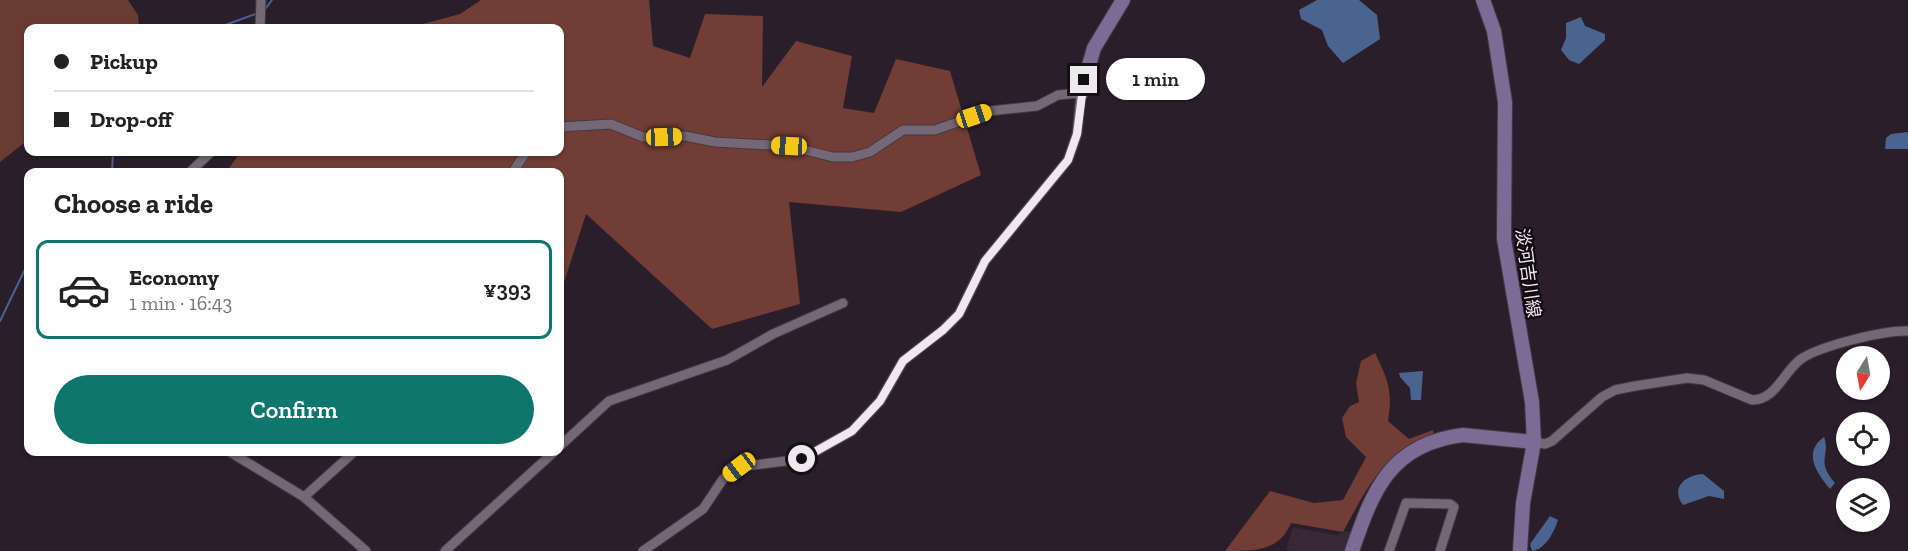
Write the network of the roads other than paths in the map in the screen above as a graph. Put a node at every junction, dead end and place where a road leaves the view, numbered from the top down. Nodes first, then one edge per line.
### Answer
1 (261, 0) edge
2 (1123, 0) edge
3 (1483, 0) edge
4 (260, 24) edge
5 (1081, 93) junction
6 (564, 127) edge
7 (207, 156) edge
8 (194, 168) edge
9 (843, 303) dead end
10 (1908, 331) edge
11 (564, 442) edge
12 (1534, 442) junction
13 (237, 456) edge
14 (349, 456) edge
15 (550, 456) edge
16 (304, 496) junction
17 (366, 551) edge
18 (445, 551) edge
19 (643, 551) edge
20 (1352, 551) edge
21 (1389, 551) edge
22 (1440, 551) edge
23 (1520, 551) edge

1 - 4 street
2 - 5 main road
3 - 12 main road, 淡河吉川線
5 - 6 street
5 - 19 street
7 - 8 street
9 - 11 street
10 - 12 street
12 - 20 main road
12 - 23 main road, 淡河吉川線
13 - 16 street
14 - 16 street
15 - 18 street
16 - 17 street
21 - 22 street

